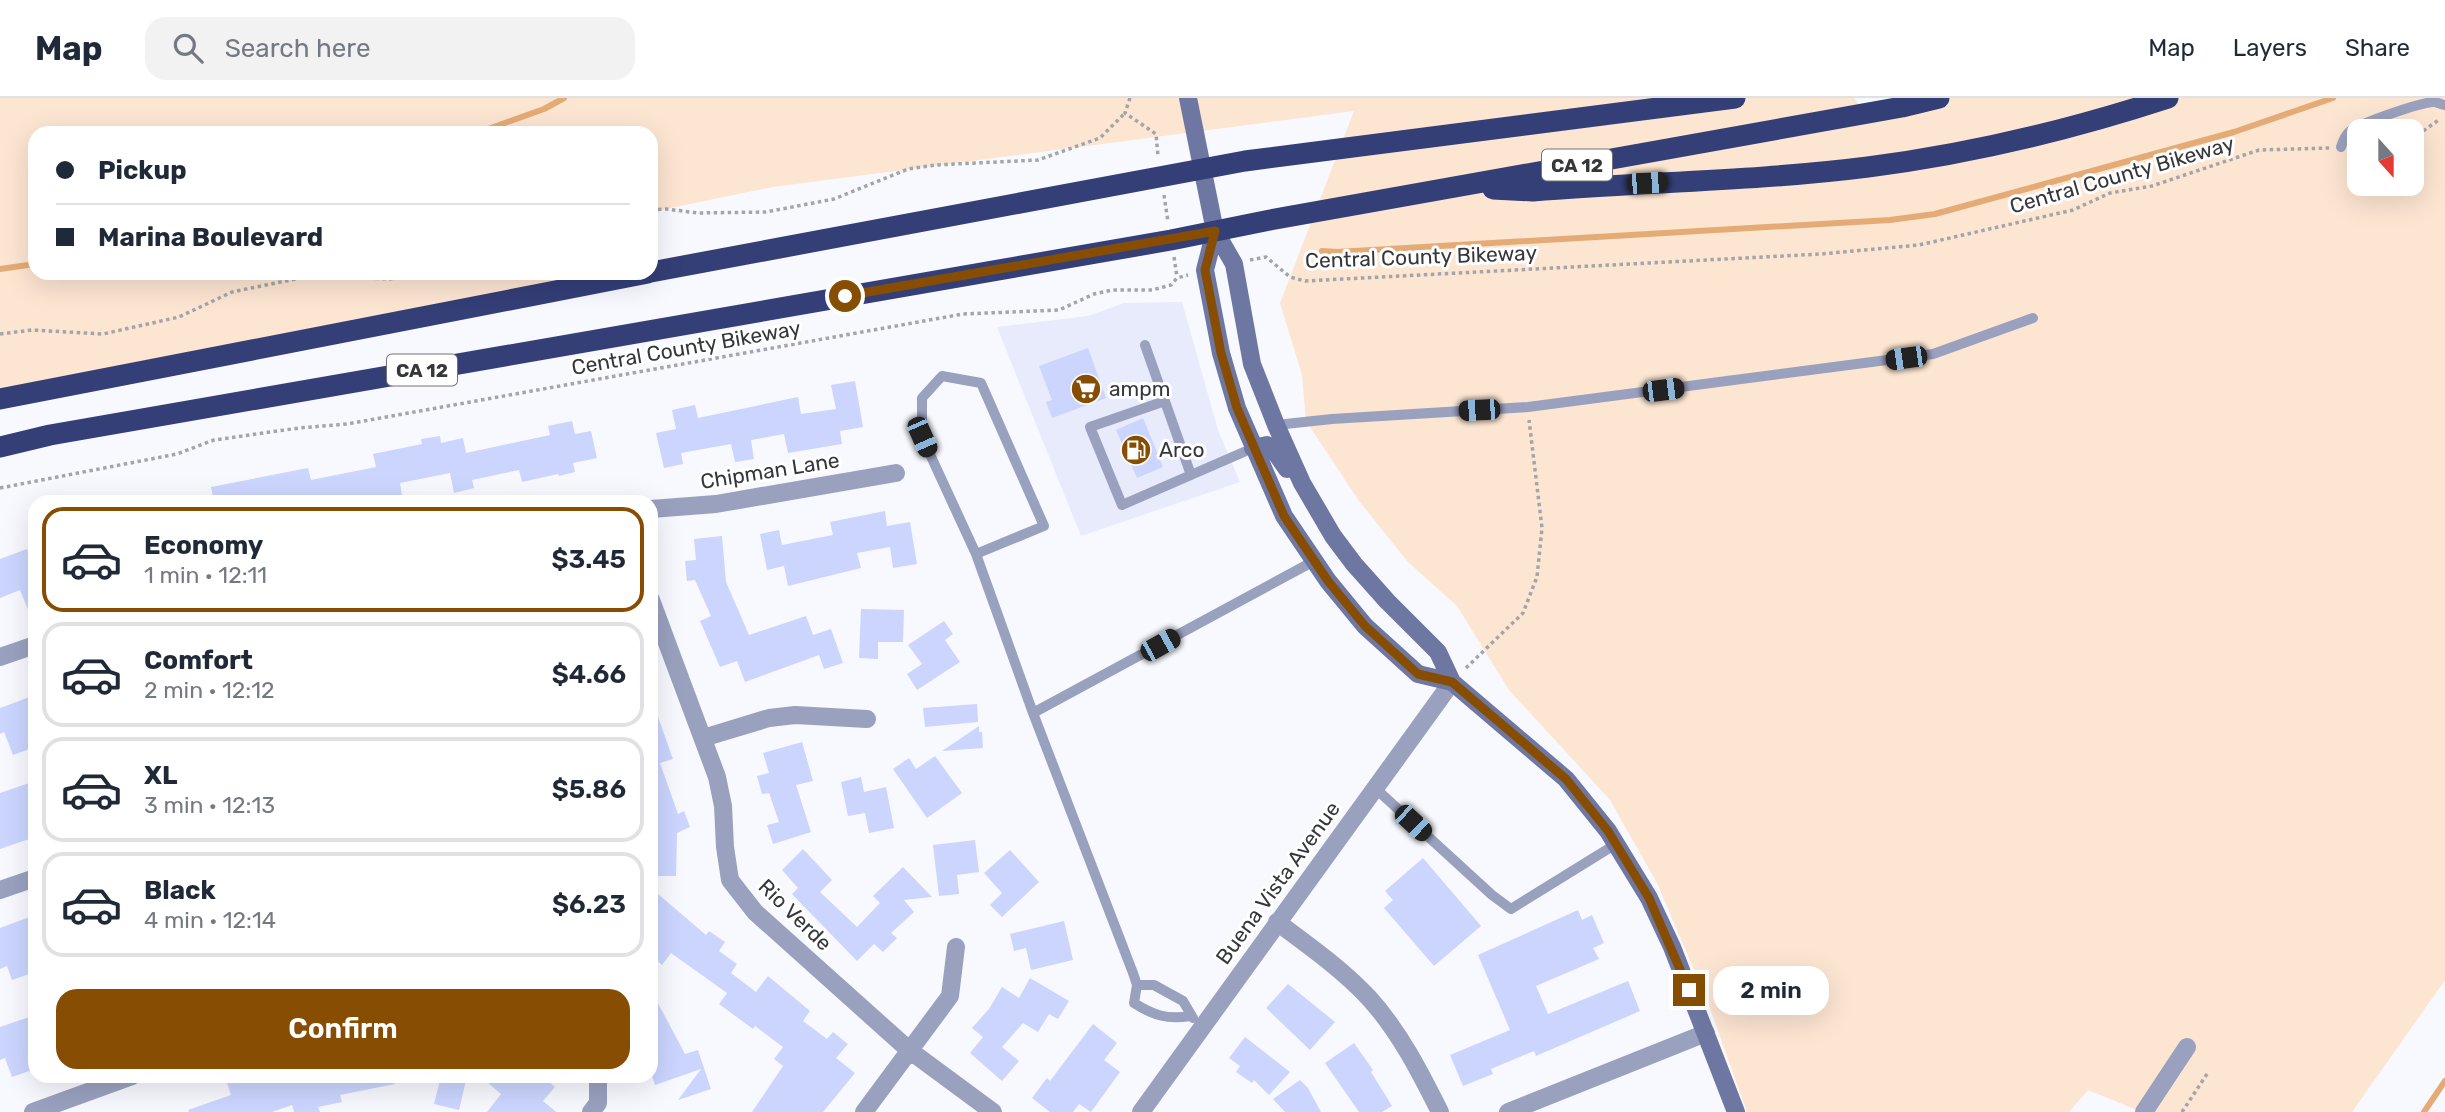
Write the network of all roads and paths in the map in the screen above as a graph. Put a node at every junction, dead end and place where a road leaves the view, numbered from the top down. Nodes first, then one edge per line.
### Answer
1 (1188, 98) edge
2 (1735, 98) edge
3 (1939, 98) edge
4 (2168, 98) edge
5 (2445, 105) edge
6 (1125, 113) dead end
7 (2445, 116) edge
8 (2424, 131) edge
9 (2341, 147) joint
10 (1201, 168) junction
11 (1452, 188) junction
12 (658, 210) edge
13 (1215, 231) junction
14 (1234, 264) junction
15 (1205, 270) junction
16 (658, 271) edge
17 (290, 280) edge
18 (613, 280) edge
19 (2033, 318) dead end
20 (0, 334) edge
21 (1145, 345) dead end
22 (0, 399) edge
23 (1165, 401) junction
24 (1528, 407) junction
25 (1276, 425) junction
26 (0, 447) edge
27 (1253, 448) junction
28 (896, 473) dead end
29 (1191, 475) junction
30 (1302, 483) junction
31 (0, 488) edge
32 (658, 508) edge
33 (976, 554) junction
34 (1314, 561) junction
35 (658, 619) edge
36 (28, 647) edge
37 (0, 657) edge
38 (1452, 682) junction
39 (1032, 713) junction
40 (867, 719) dead end
41 (703, 738) junction
42 (1375, 788) junction
43 (1616, 844) junction
44 (28, 880) edge
45 (0, 890) edge
46 (1277, 922) junction
47 (956, 947) dead end
48 (1137, 985) junction
49 (1197, 1021) junction
50 (1706, 1033) junction
51 (2187, 1047) dead end
52 (909, 1050) junction
53 (2207, 1074) dead end
54 (113, 1083) edge
55 (598, 1083) edge
56 (33, 1112) edge
57 (591, 1112) edge
58 (864, 1112) edge
59 (993, 1112) edge
60 (1141, 1112) edge
61 (1440, 1112) edge
62 (1508, 1112) edge
63 (1736, 1112) edge
64 (2144, 1112) edge
65 (2182, 1112) edge

1 - 10 street
2 - 10 highway, CA 12
3 - 11 highway, CA 12
4 - 11 highway
5 - 9 lane
6 - 12 path
7 - 8 path
9 - 14 path, Central County Bikeway
10 - 13 street
10 - 16 highway, CA 12
11 - 13 highway, CA 12
13 - 14 street
13 - 15 street
13 - 26 highway, CA 12
14 - 25 street
15 - 27 street
15 - 31 path, Central County Bikeway
17 - 20 path
18 - 22 highway, CA 12
19 - 24 lane
21 - 23 lane
23 - 29 lane
23 - 29 lane
24 - 25 lane
24 - 38 path
25 - 30 street
27 - 29 lane
27 - 30 street
27 - 34 street
28 - 32 street, Chipman Lane
30 - 38 street
33 - 33 lane
33 - 39 lane
34 - 38 street
34 - 39 lane
35 - 41 street, Rio Verde
36 - 37 street
38 - 42 street, Buena Vista Avenue
38 - 43 street
39 - 48 lane
40 - 41 street
41 - 52 street, Rio Verde
42 - 43 lane
42 - 46 street, Buena Vista Avenue
43 - 50 street
44 - 45 street
46 - 49 street, Buena Vista Avenue
46 - 61 street
47 - 52 street
48 - 49 lane
48 - 49 lane
49 - 60 street, Buena Vista Avenue
50 - 62 street
50 - 63 street
51 - 64 street
52 - 58 street
52 - 59 street, Rio Verde
53 - 65 path
54 - 56 street
55 - 57 street

